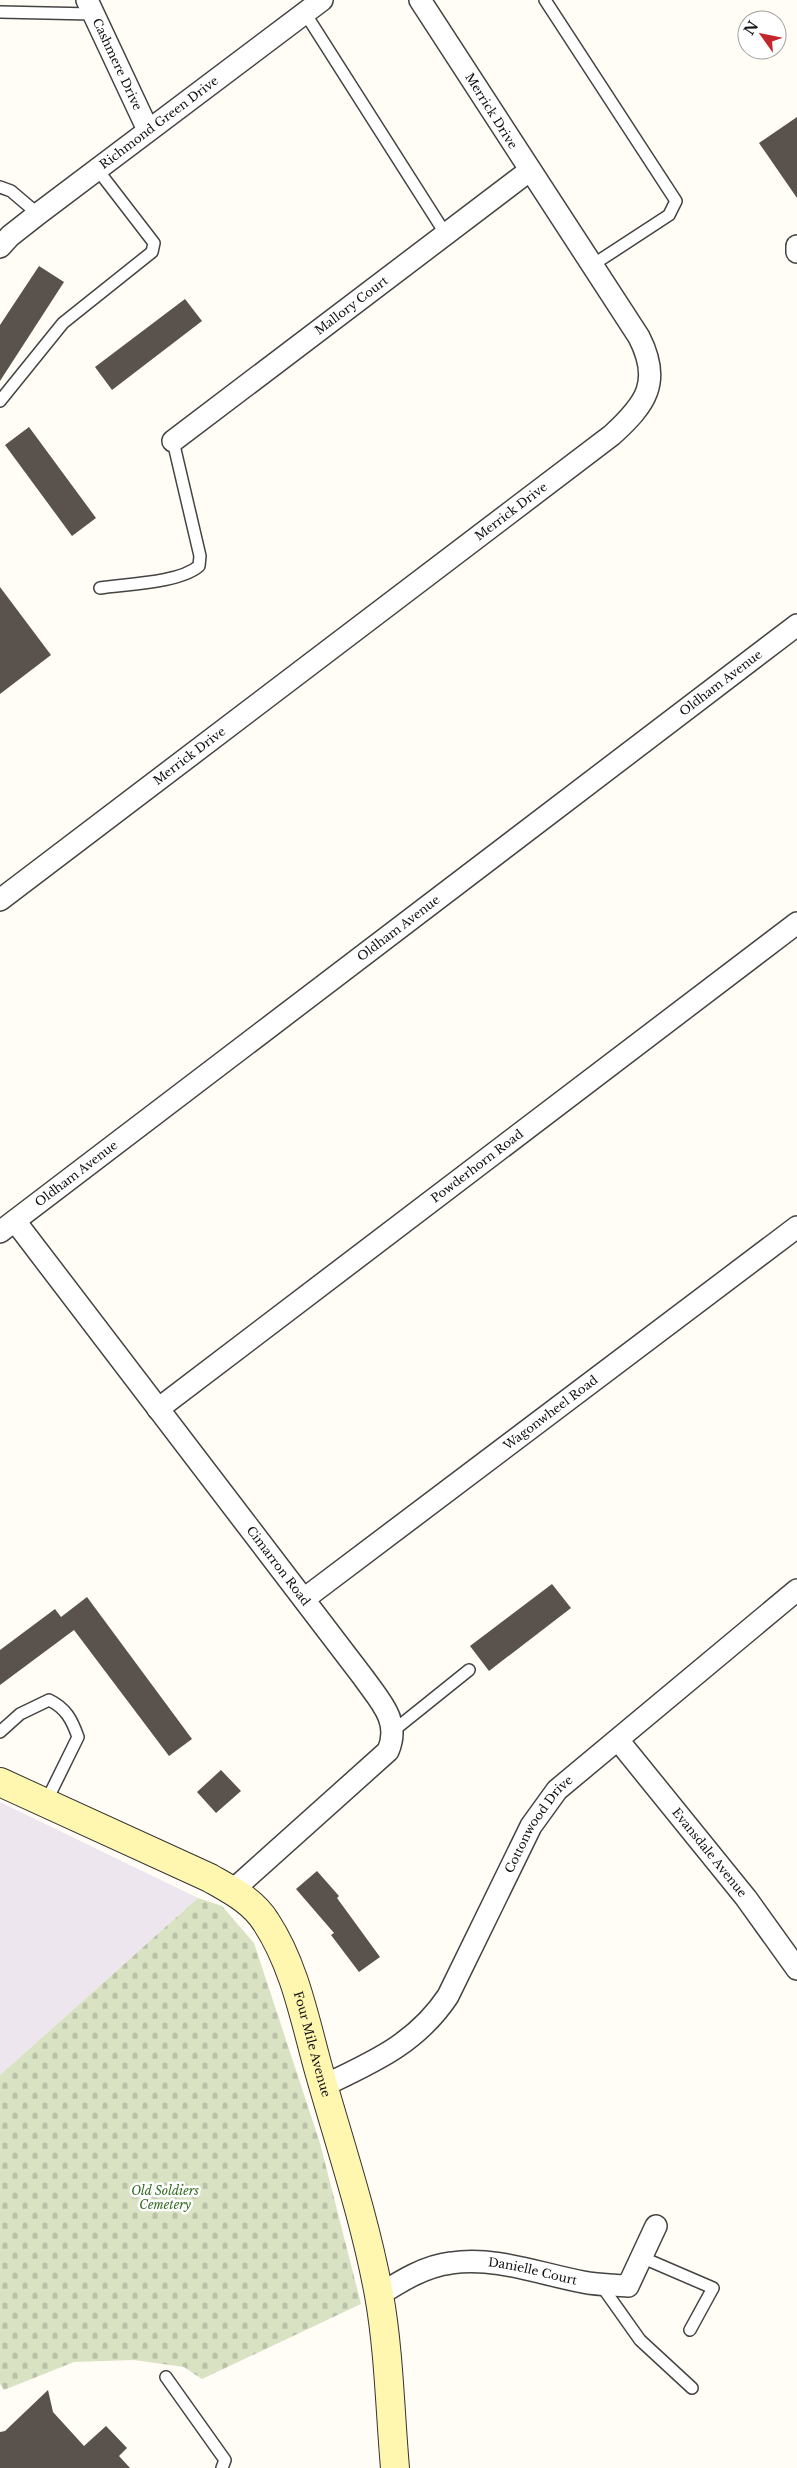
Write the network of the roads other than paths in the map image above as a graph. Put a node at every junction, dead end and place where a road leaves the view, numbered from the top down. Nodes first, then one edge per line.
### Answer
1 (322, 0) edge
2 (420, 0) edge
3 (544, 0) edge
4 (89, 7) edge
5 (0, 12) edge
6 (305, 13) junction
7 (148, 130) junction
8 (97, 169) junction
9 (529, 171) junction
10 (0, 187) edge
11 (38, 214) junction
12 (445, 233) junction
13 (797, 246) edge
14 (0, 247) edge
15 (797, 252) edge
16 (591, 266) junction
17 (0, 402) edge
18 (173, 441) joint
19 (100, 588) dead end
20 (797, 626) edge
21 (0, 900) edge
22 (797, 923) edge
23 (8, 1226) edge
24 (797, 1227) edge
25 (158, 1409) junction
26 (797, 1590) edge
27 (304, 1599) junction
28 (469, 1670) dead end
29 (393, 1731) junction
30 (0, 1732) edge
31 (618, 1740) junction
32 (0, 1782) edge
33 (45, 1804) junction
34 (233, 1890) junction
35 (797, 1968) edge
36 (323, 2086) junction
37 (656, 2226) dead end
38 (641, 2257) junction
39 (601, 2284) junction
40 (379, 2295) junction
41 (690, 2330) dead end
42 (166, 2377) dead end
43 (692, 2388) dead end
44 (222, 2468) edge
45 (395, 2468) edge

1 - 6 street, Richmond Green Drive
2 - 9 street, Merrick Drive
3 - 16 lane
4 - 5 lane
4 - 7 street, Cashmere Drive
6 - 7 street, Richmond Green Drive
6 - 12 lane
7 - 8 street, Richmond Green Drive
8 - 11 street, Richmond Green Drive
8 - 17 lane
9 - 12 street, Mallory Court
9 - 16 street, Merrick Drive
10 - 11 lane
11 - 14 street, Richmond Green Drive
12 - 18 street, Mallory Court
13 - 15 street
16 - 21 street, Merrick Drive
18 - 19 lane
20 - 23 street, Oldham Avenue
22 - 25 street, Powderhorn Road
23 - 25 street, Cimarron Road
24 - 27 street, Wagonwheel Road
25 - 27 street, Cimarron Road
26 - 31 street, Cottonwood Drive
27 - 29 street, Cimarron Road
28 - 29 lane
29 - 34 street
30 - 33 lane
31 - 35 street, Evansdale Avenue
31 - 36 street, Cottonwood Drive
32 - 33 street, Four Mile Avenue
33 - 34 street, Four Mile Avenue
34 - 36 street, Four Mile Avenue
36 - 40 street, Four Mile Avenue
37 - 38 street, Danielle Court
38 - 39 street, Danielle Court
38 - 41 lane
39 - 40 street, Danielle Court
39 - 43 lane
40 - 45 street, Four Mile Avenue
42 - 44 lane

